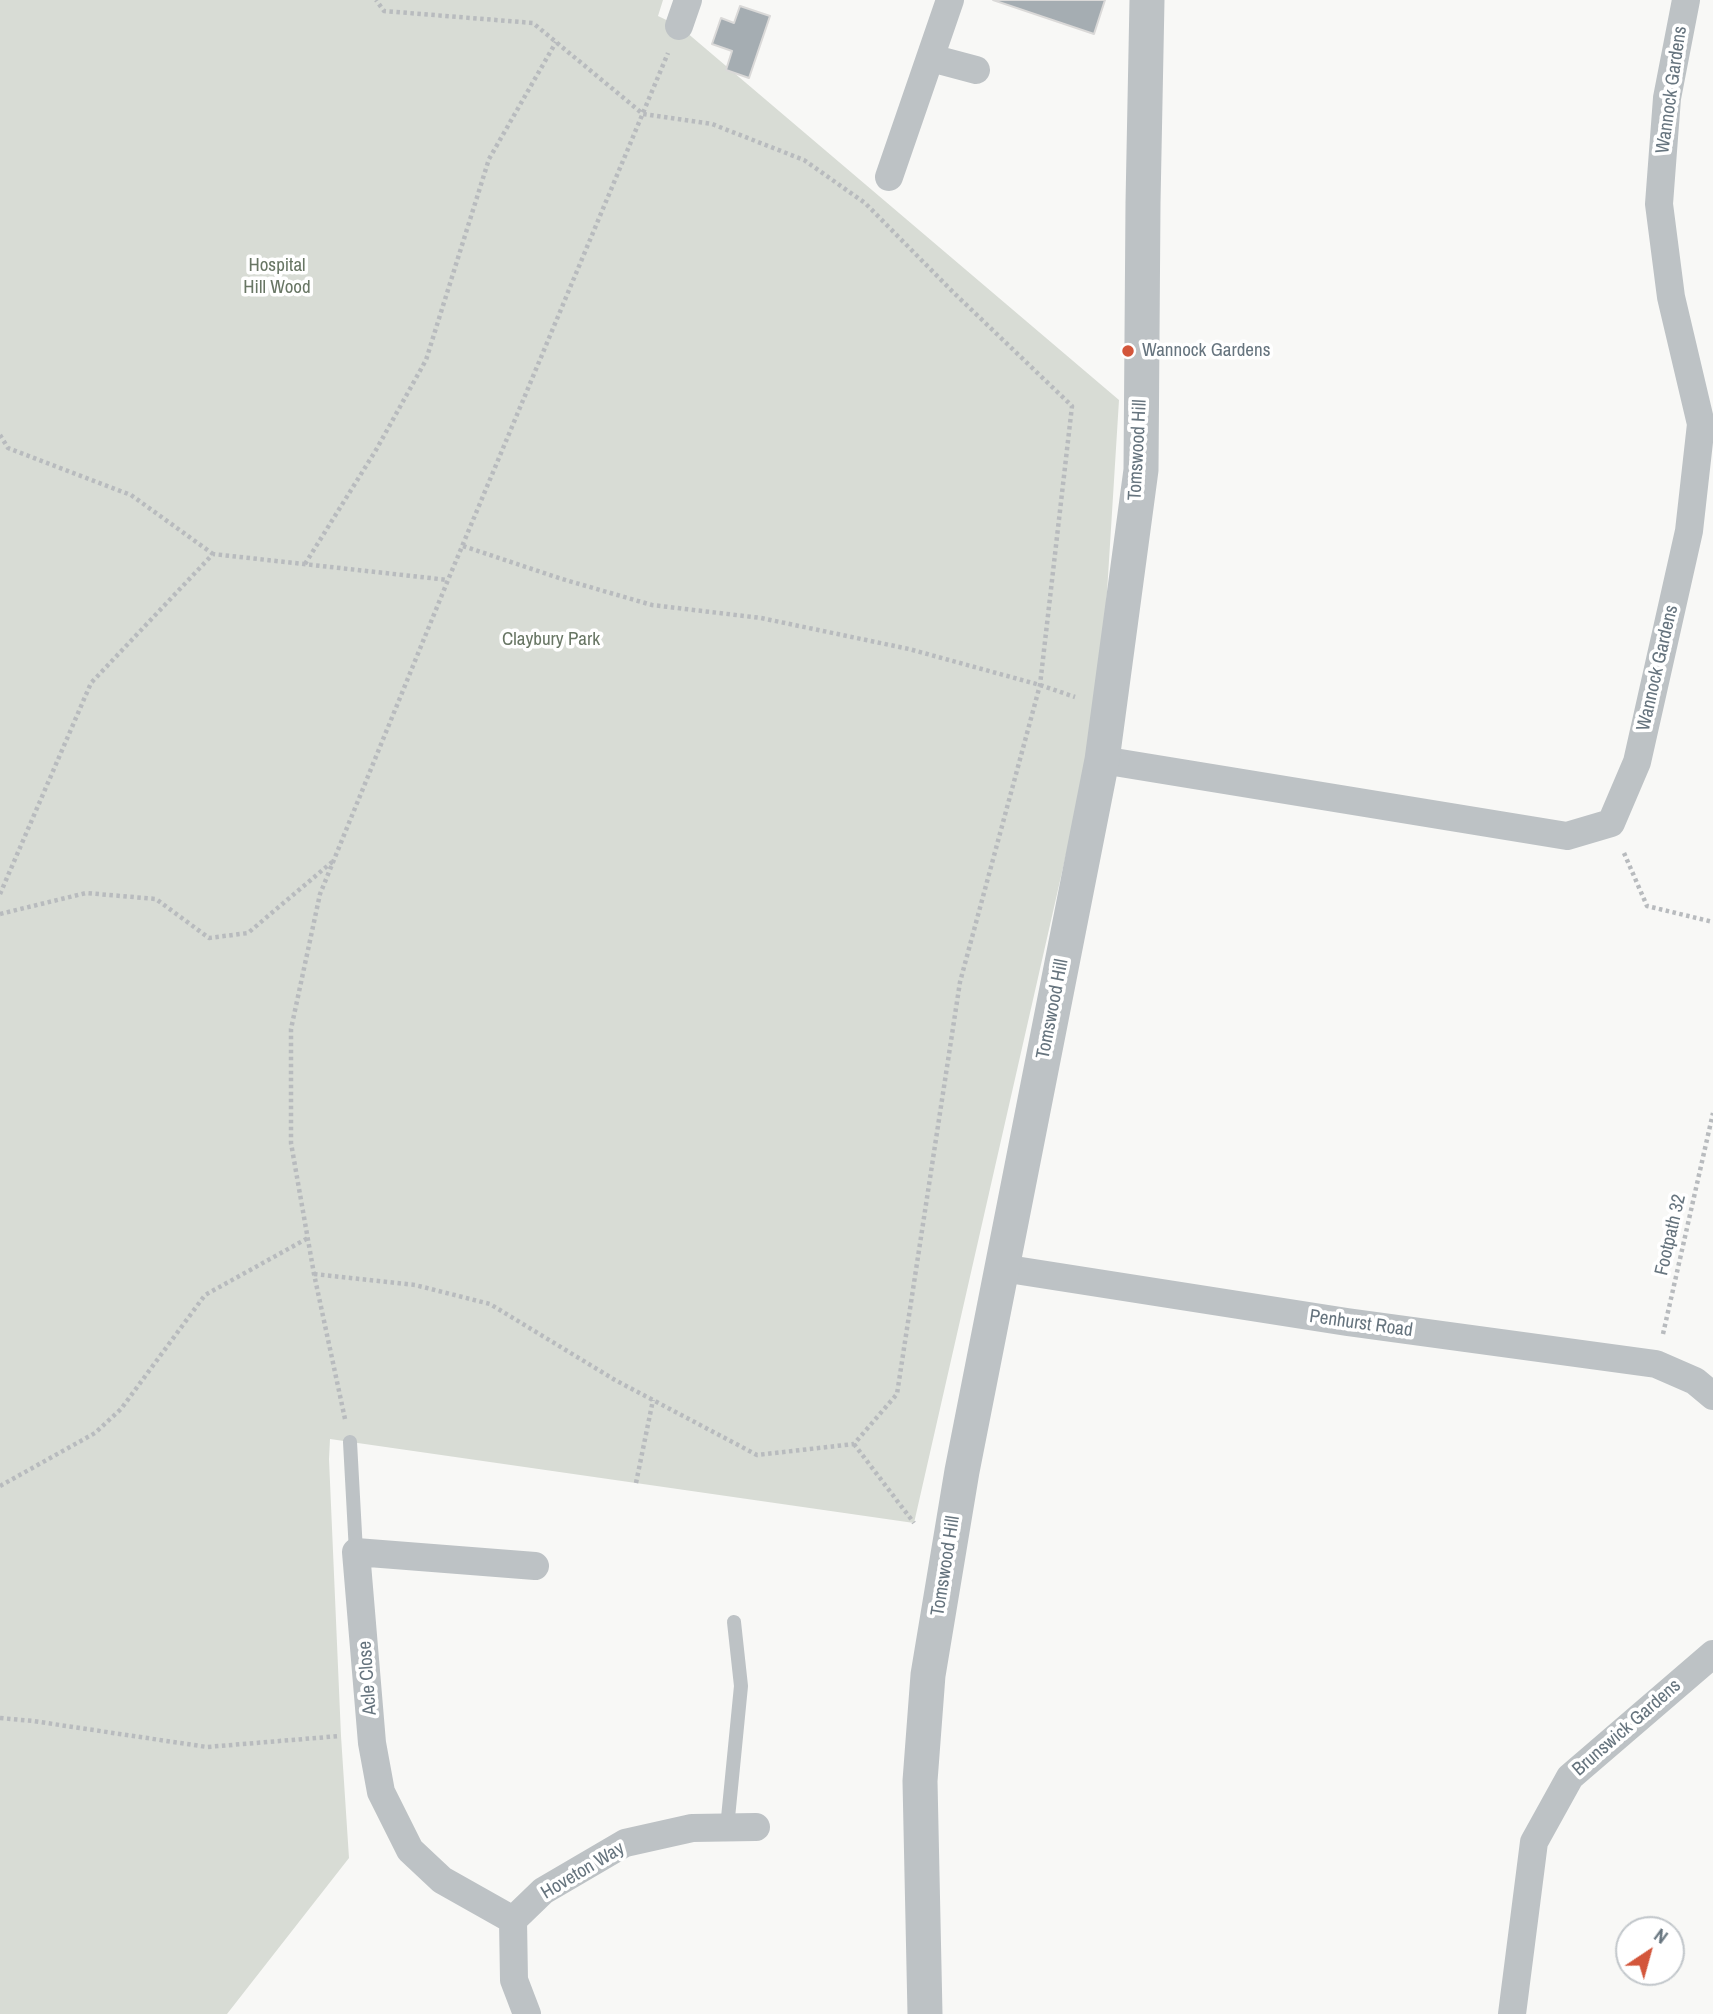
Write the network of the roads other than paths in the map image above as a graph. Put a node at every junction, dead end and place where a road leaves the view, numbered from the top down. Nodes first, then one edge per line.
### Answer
1 (950, 0) edge
2 (1147, 0) edge
3 (1686, 0) edge
4 (931, 58) junction
5 (976, 70) dead end
6 (889, 177) dead end
7 (1102, 760) junction
8 (1002, 1268) junction
9 (1713, 1396) edge
10 (350, 1442) road end
11 (356, 1552) junction
12 (535, 1566) dead end
13 (734, 1622) dead end
14 (1713, 1654) edge
15 (756, 1827) dead end
16 (727, 1828) junction
17 (513, 1920) junction
18 (527, 2014) edge
19 (925, 2014) edge
20 (1512, 2014) edge

1 - 4 street
2 - 7 street, Tomswood Hill
3 - 7 street, Wannock Gardens
4 - 5 street
4 - 6 street
7 - 8 street, Tomswood Hill
8 - 9 street, Penhurst Road
8 - 19 street, Tomswood Hill
10 - 11 lane
11 - 12 street
11 - 17 street, Acle Close
13 - 16 lane
14 - 20 street, Brunswick Gardens
15 - 16 street, Hoveton Way
16 - 17 street, Hoveton Way
17 - 18 street

